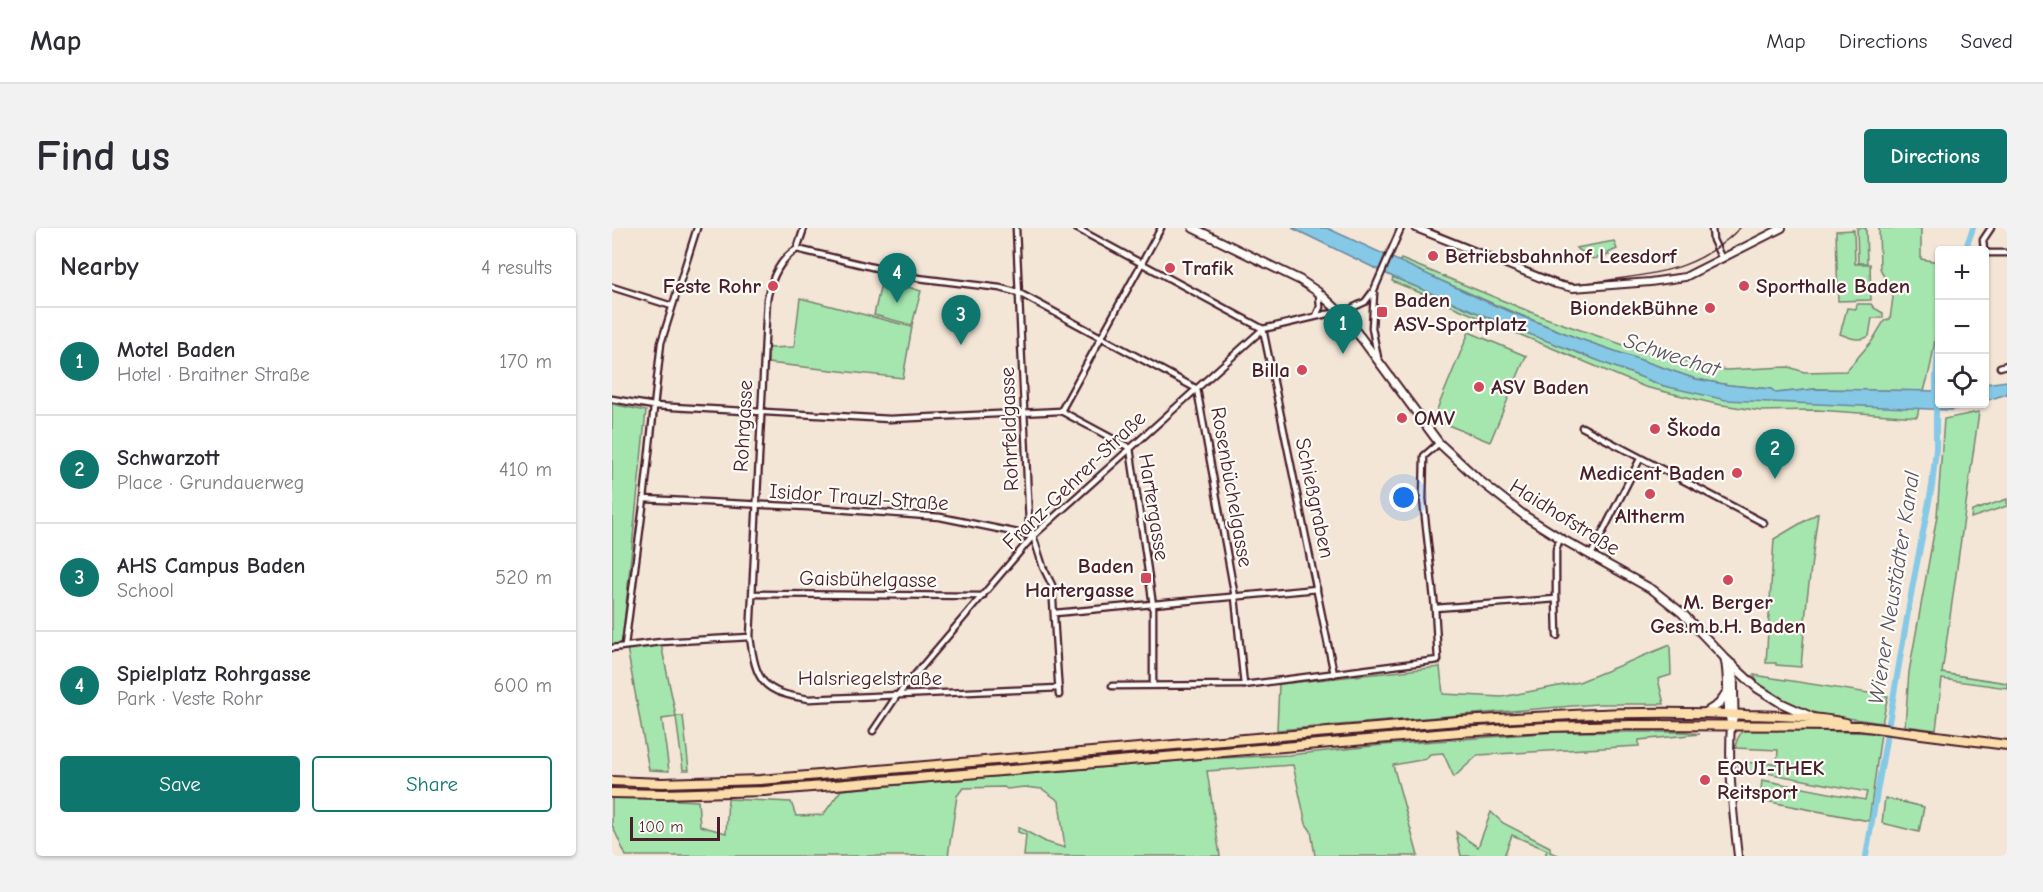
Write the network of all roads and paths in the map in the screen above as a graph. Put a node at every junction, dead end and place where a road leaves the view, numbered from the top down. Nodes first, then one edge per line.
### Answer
1 (697, 228) edge
2 (804, 228) edge
3 (1016, 228) edge
4 (1076, 228) edge
5 (1161, 228) edge
6 (1193, 228) edge
7 (1401, 228) edge
8 (1416, 228) edge
9 (1712, 228) edge
10 (1782, 228) edge
11 (1991, 228) edge
12 (1982, 246) edge
13 (797, 249) junction
14 (1989, 253) edge
15 (2007, 253) edge
16 (1722, 259) junction
17 (1142, 264) junction
18 (612, 287) edge
19 (1374, 290) junction
20 (1318, 292) junction
21 (1019, 293) junction
22 (672, 306) junction
23 (1341, 313) junction
24 (1316, 316) junction
25 (1263, 329) junction
26 (1101, 336) junction
27 (1379, 363) junction
28 (2007, 365) edge
29 (2000, 367) dead end
30 (1197, 388) junction
31 (612, 399) edge
32 (654, 406) junction
33 (760, 411) junction
34 (1024, 411) junction
35 (1060, 411) junction
36 (1582, 427) dead end
37 (1439, 442) junction
38 (1130, 448) junction
39 (1640, 459) junction
40 (644, 500) junction
41 (756, 505) junction
42 (1764, 523) dead end
43 (1034, 536) junction
44 (1560, 538) junction
45 (1591, 555) junction
46 (1317, 590) junction
47 (753, 594) junction
48 (983, 596) junction
49 (1235, 597) junction
50 (1556, 599) junction
51 (1153, 605) junction
52 (1435, 608) junction
53 (1055, 613) junction
54 (1557, 636) dead end
55 (750, 637) junction
56 (625, 645) junction
57 (612, 648) edge
58 (1725, 658) junction
59 (1733, 666) junction
60 (1334, 674) junction
61 (1153, 685) junction
62 (1244, 685) junction
63 (1112, 686) dead end
64 (1728, 687) junction
65 (1059, 688) junction
66 (1059, 695) dead end
67 (896, 697) junction
68 (1705, 713) junction
69 (1731, 714) junction
70 (1814, 718) junction
71 (1731, 724) junction
72 (1859, 726) junction
73 (873, 731) dead end
74 (2007, 745) edge
75 (612, 782) edge
76 (612, 793) edge
77 (1738, 856) edge

1 - 22 street
2 - 13 street, Rohrgasse
3 - 21 street, Rohrfeldgasse
4 - 17 street
5 - 17 street
6 - 20 main road
7 - 19 street
8 - 16 street
9 - 16 street
10 - 16 street
11 - 12 street
13 - 21 street, Rosenbüchelgasse
13 - 33 street, Rohrgasse
14 - 15 street
17 - 25 street
17 - 26 street
18 - 22 street
19 - 23 street
19 - 27 street, Haidhofstraße
20 - 23 main road
20 - 24 street
21 - 26 street, Rosenbüchelgasse
21 - 34 street, Rohrfeldgasse
22 - 32 street
23 - 24 street, Franz-Gehrer-Straße
23 - 27 main road
24 - 25 street, Franz-Gehrer-Straße
25 - 30 street, Franz-Gehrer-Straße
25 - 46 street, Schießgraben
26 - 30 street, Rosenbüchelgasse
26 - 35 street
27 - 37 main road, Haidhofstraße
28 - 29 street
30 - 38 street, Franz-Gehrer-Straße
30 - 49 street, Rosenbüchelgasse
31 - 32 street, Hartergasse
32 - 33 street, Hartergasse
32 - 40 street
33 - 34 street, Hartergasse
33 - 41 street, Rohrgasse
34 - 35 street, Hartergasse
34 - 43 street, Rohrfeldgasse
35 - 38 street, Hartergasse
36 - 39 street
37 - 44 main road, Haidhofstraße
37 - 52 street
38 - 43 street, Franz-Gehrer-Straße
38 - 51 street, Hartergasse
39 - 42 street
39 - 45 street
40 - 41 street, Isidor Trauzl-Straße
40 - 56 street
41 - 43 street, Isidor Trauzl-Straße
41 - 47 street, Rohrgasse
43 - 48 street, Franz-Gehrer-Straße
43 - 53 street, Rohrfeldgasse
44 - 45 main road, Haidhofstraße
44 - 50 street
45 - 58 main road, Haidhofstraße
46 - 49 street
46 - 60 street, Schießgraben
47 - 48 street, Gaisbühelgasse
47 - 55 street, Rohrgasse
48 - 67 street, Franz-Gehrer-Straße
49 - 51 street
49 - 62 street, Rosenbüchelgasse
50 - 52 street
50 - 54 street
51 - 53 street
51 - 61 street, Hartergasse
52 - 60 street
53 - 65 street, Rohrfeldgasse
55 - 56 street
55 - 67 street, Halsriegelstraße
56 - 57 street
58 - 59 main road, Haidhofstraße
58 - 64 main road
59 - 69 main road
59 - 70 main road, Haidhofstraße
60 - 62 street
61 - 62 street
61 - 63 street
64 - 68 main road
64 - 69 main road
65 - 66 street, Rohrfeldgasse
65 - 67 street, Halsriegelstraße
67 - 73 street, Franz-Gehrer-Straße
68 - 69 main road
68 - 75 main road
69 - 70 main road
69 - 71 main road
70 - 72 main road
71 - 72 main road
71 - 76 main road
71 - 77 street
72 - 74 main road

